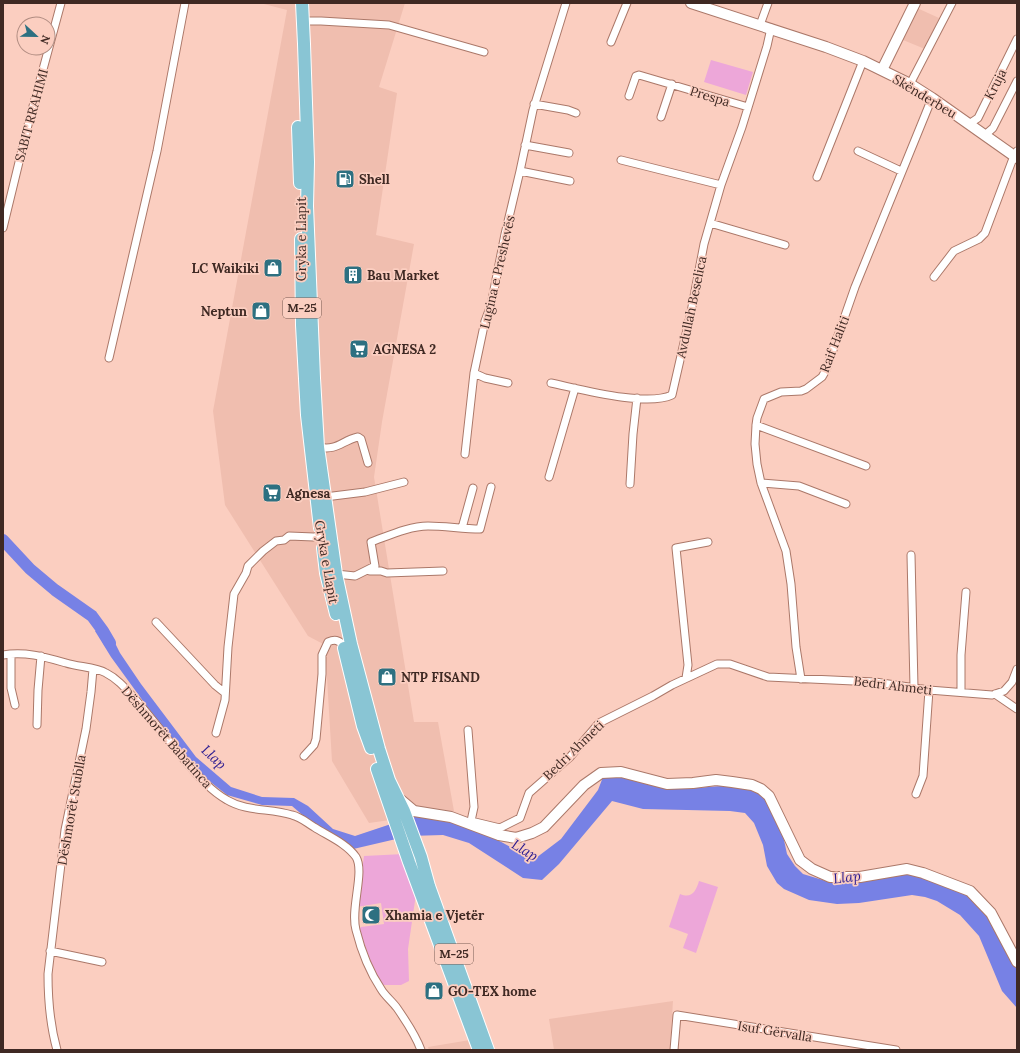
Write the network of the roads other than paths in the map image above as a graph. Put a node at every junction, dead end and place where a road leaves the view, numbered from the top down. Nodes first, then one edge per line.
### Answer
1 (61, 3) edge
2 (185, 3) edge
3 (294, 3) edge
4 (302, 3) edge
5 (566, 3) edge
6 (627, 3) edge
7 (691, 3) edge
8 (768, 3) edge
9 (914, 3) edge
10 (952, 3) edge
11 (708, 6) edge
12 (303, 21) junction
13 (760, 25) junction
14 (771, 28) junction
15 (1017, 39) edge
16 (611, 42) dead end
17 (484, 52) dead end
18 (863, 61) junction
19 (882, 70) junction
20 (1017, 81) edge
21 (672, 84) junction
22 (910, 84) junction
23 (629, 96) dead end
24 (932, 98) junction
25 (534, 104) junction
26 (748, 107) junction
27 (576, 113) dead end
28 (661, 117) dead end
29 (969, 124) junction
30 (985, 135) junction
31 (526, 145) junction
32 (858, 151) dead end
33 (569, 153) dead end
34 (1016, 155) edge
35 (621, 160) dead end
36 (520, 171) junction
37 (901, 171) junction
38 (817, 177) dead end
39 (570, 181) dead end
40 (721, 185) junction
41 (710, 223) junction
42 (3, 228) edge
43 (785, 245) dead end
44 (934, 277) dead end
45 (109, 358) dead end
46 (474, 373) junction
47 (508, 383) dead end
48 (551, 383) dead end
49 (575, 388) junction
50 (637, 398) junction
51 (756, 425) junction
52 (318, 447) junction
53 (465, 454) dead end
54 (368, 463) dead end
55 (866, 466) dead end
56 (549, 477) dead end
57 (404, 482) dead end
58 (761, 483) junction
59 (630, 484) dead end
60 (491, 487) dead end
61 (473, 488) dead end
62 (325, 497) junction
63 (846, 504) dead end
64 (462, 528) junction
65 (321, 535) junction
66 (708, 542) dead end
67 (911, 555) dead end
68 (364, 571) junction
69 (444, 571) dead end
70 (336, 574) junction
71 (966, 592) dead end
72 (339, 610) junction
73 (156, 622) dead end
74 (346, 644) junction
75 (11, 654) junction
76 (3, 655) edge
77 (41, 656) junction
78 (93, 669) junction
79 (1017, 669) edge
80 (686, 678) junction
81 (801, 679) junction
82 (914, 687) junction
83 (929, 690) junction
84 (960, 692) junction
85 (225, 693) junction
86 (995, 694) junction
87 (15, 705) dead end
88 (1017, 708) edge
89 (37, 725) dead end
90 (468, 730) dead end
91 (216, 733) dead end
92 (304, 756) dead end
93 (916, 794) dead end
94 (399, 805) junction
95 (50, 951) junction
96 (102, 962) dead end
97 (1017, 962) edge
98 (56, 1050) edge
99 (421, 1050) edge
100 (479, 1050) edge
101 (488, 1050) edge
102 (674, 1050) edge
103 (896, 1050) edge

1 - 42 street, SABIT RRAHIMI
2 - 45 street
3 - 65 main road, Gryka e Llapit / M-25
4 - 12 main road, Gryka e Llapit / M-25
5 - 25 street, Lugina e Preshevës
6 - 16 street
7 - 11 main road, Skënderbeu
8 - 13 street
9 - 19 main road
10 - 22 street
11 - 13 main road, Skënderbeu
12 - 17 street
12 - 52 main road, Gryka e Llapit / M-25
13 - 14 main road, Skënderbeu
14 - 18 main road, Skënderbeu
14 - 26 street, Avdullah Beselica
15 - 29 street, Kruja
18 - 19 main road, Skënderbeu
18 - 38 street
19 - 22 main road, Skënderbeu
20 - 30 street
21 - 23 street, Prespa
21 - 26 street, Prespa
21 - 28 street, Prespa
22 - 24 main road, Skënderbeu
24 - 29 main road, Skënderbeu
24 - 37 street, Raif Haliti
25 - 27 street
25 - 31 street, Lugina e Preshevës
26 - 40 street, Avdullah Beselica
29 - 30 main road, Skënderbeu
30 - 34 main road, Skënderbeu
31 - 33 street
31 - 36 street, Lugina e Preshevës
32 - 37 street
34 - 44 street, Skënderbeu
35 - 40 street
36 - 39 street
36 - 46 street, Lugina e Preshevës
37 - 51 street, Raif Haliti
40 - 41 street, Avdullah Beselica
41 - 43 street
41 - 50 street, Avdullah Beselica
46 - 47 street
46 - 53 street, Lugina e Preshevës
48 - 49 street, Avdullah Beselica
49 - 50 street, Avdullah Beselica
49 - 56 street
50 - 59 street
51 - 55 street
51 - 58 street, Raif Haliti
52 - 54 street
52 - 62 main road, Gryka e Llapit / M-25
57 - 62 street
58 - 63 street
58 - 81 street, Raif Haliti
60 - 64 street
61 - 64 street
62 - 70 main road, Gryka e Llapit / M-25
64 - 68 street
65 - 72 main road, Gryka e Llapit / M-25
65 - 85 street
66 - 80 street
67 - 82 street
68 - 69 street
68 - 70 street
70 - 72 main road, Gryka e Llapit / M-25
71 - 84 street
72 - 74 main road, Gryka e Llapit / M-25
73 - 85 street
74 - 92 street
74 - 94 main road, Gryka e Llapit / M-25
74 - 94 main road, Gryka e Llapit / M-25
75 - 76 street, Dëshmorët Babatinca
75 - 77 street, Dëshmorët Babatinca
75 - 87 street
77 - 78 street, Dëshmorët Babatinca
77 - 89 street
78 - 95 street, Dëshmorët Stublla
78 - 99 street, Dëshmorët Babatinca
79 - 86 street
80 - 81 street, Bedri Ahmeti
80 - 90 street, Bedri Ahmeti
81 - 82 street, Bedri Ahmeti
82 - 83 street, Bedri Ahmeti
83 - 84 street, Bedri Ahmeti
83 - 93 street
84 - 86 street, Bedri Ahmeti
85 - 91 street
86 - 88 street
94 - 97 main road
94 - 100 main road, Gryka e Llapit / M-25
94 - 101 main road, Gryka e Llapit / M-25
95 - 96 street
95 - 98 street, Dëshmorët Stublla
102 - 103 street, Isuf Gërvalla

